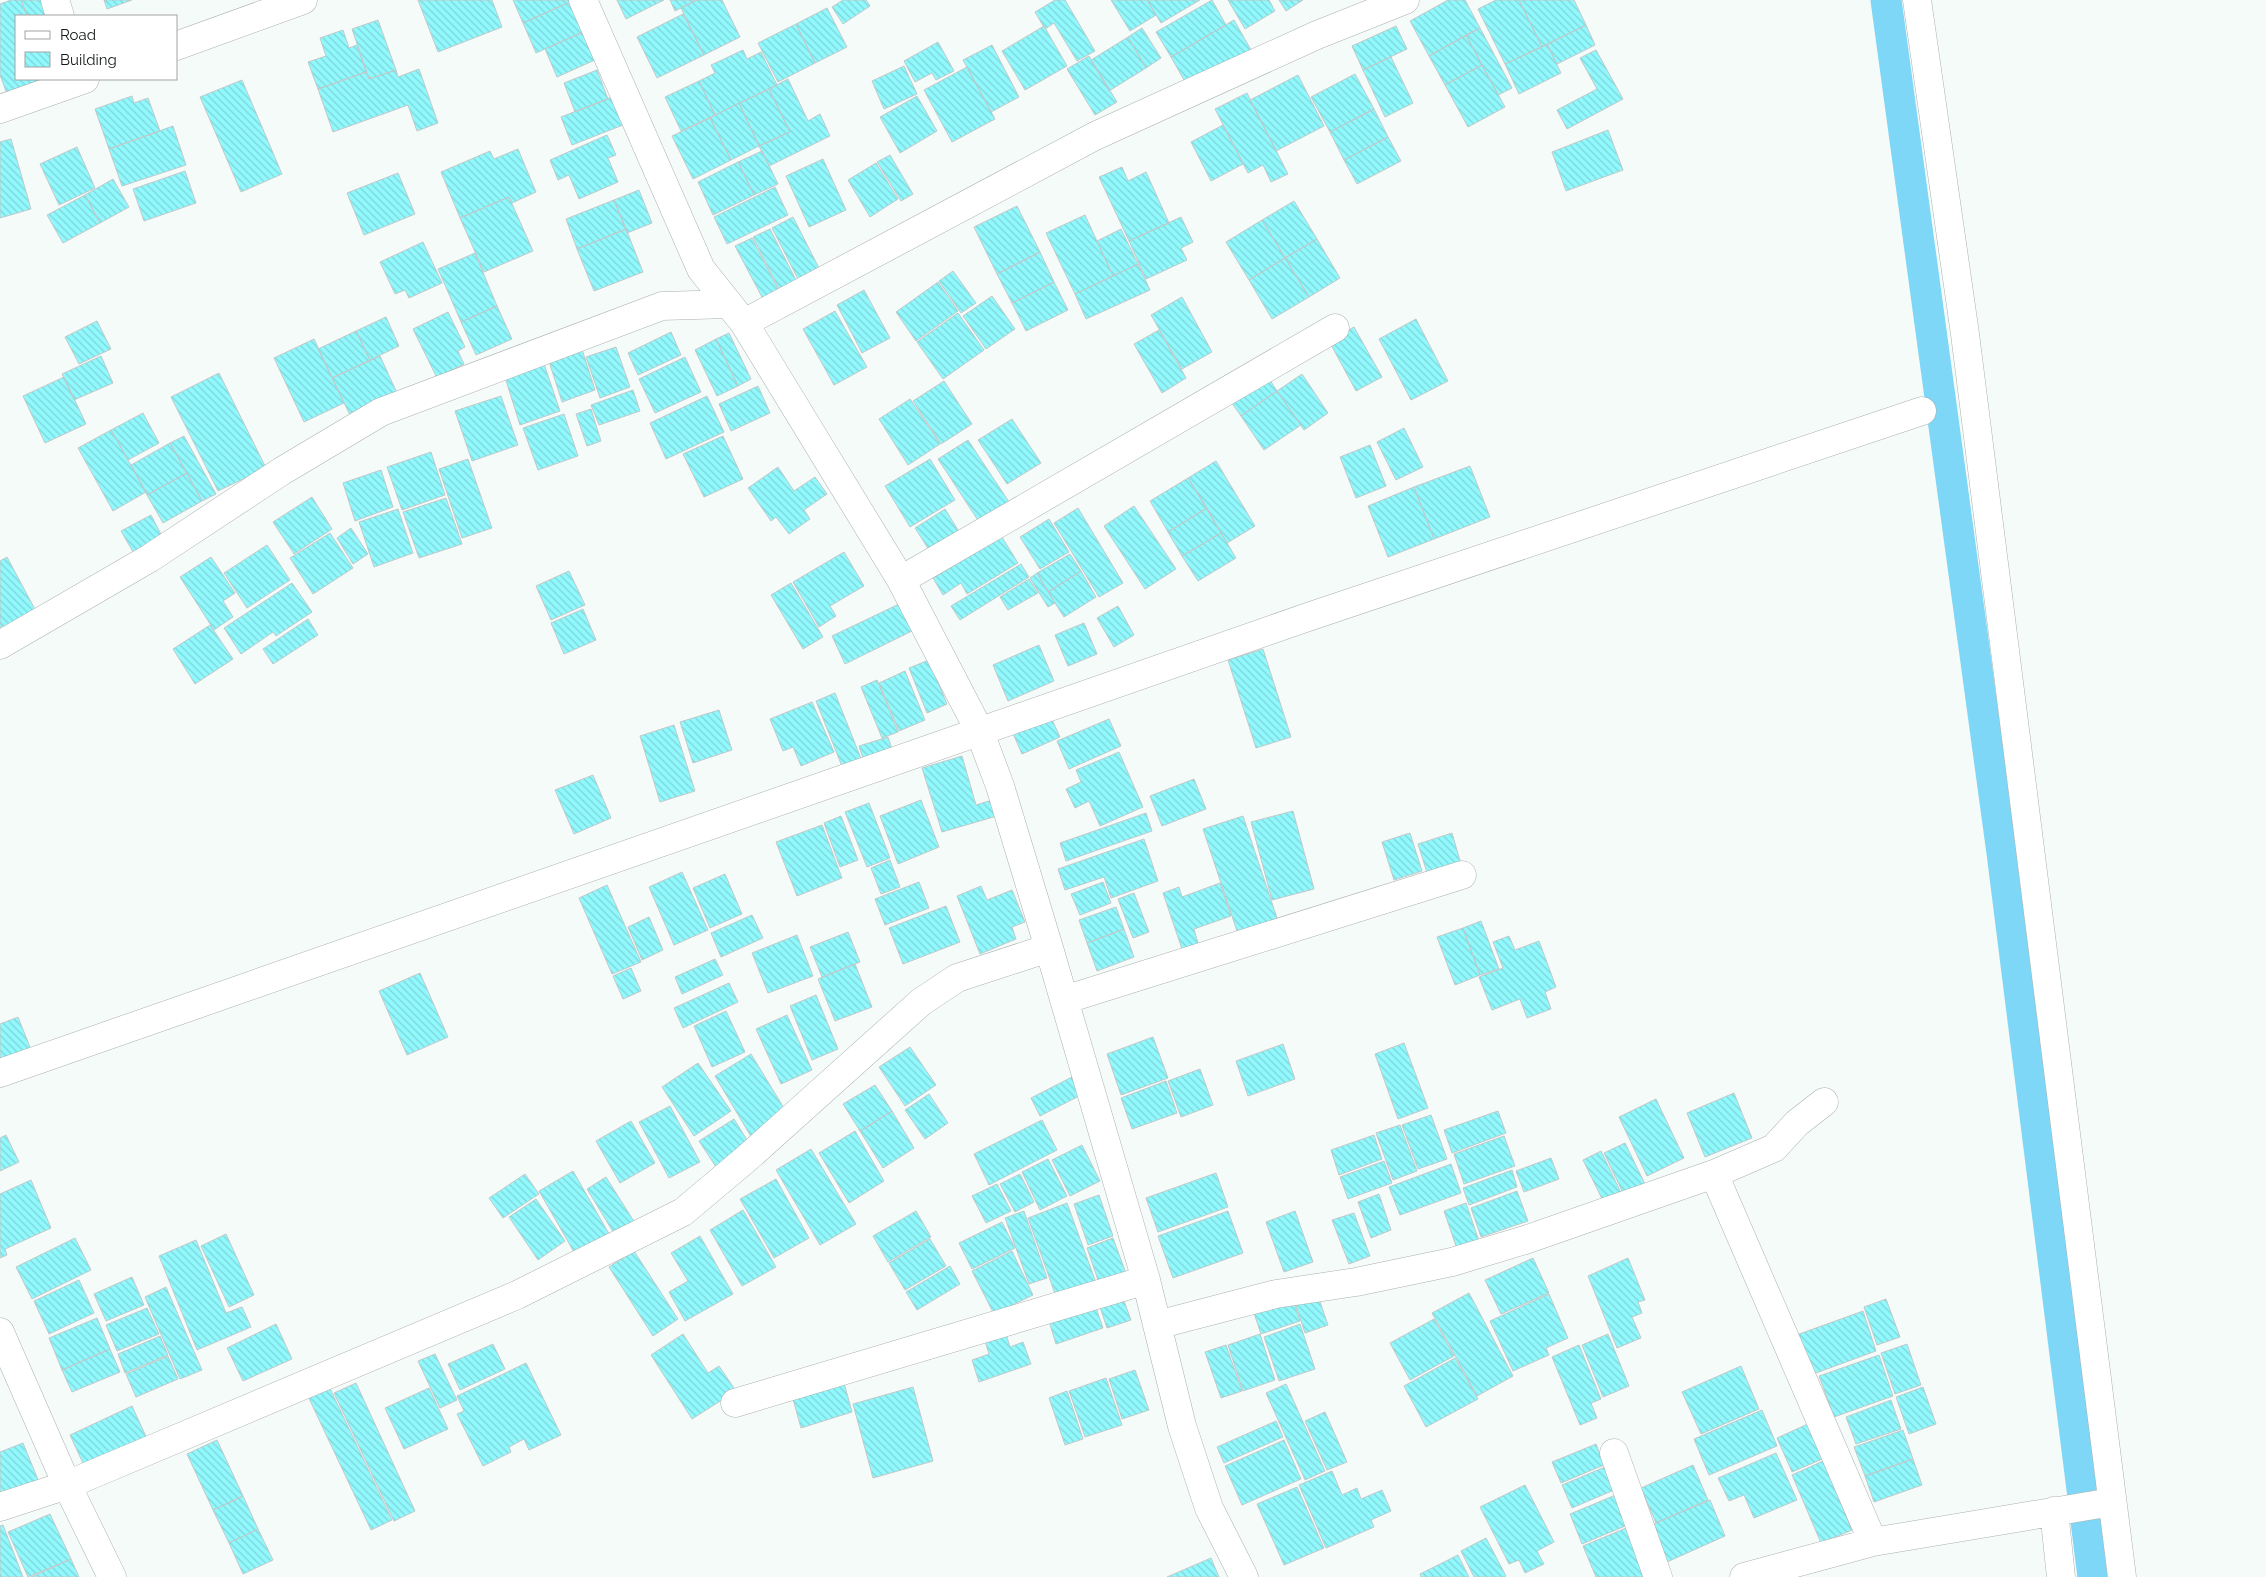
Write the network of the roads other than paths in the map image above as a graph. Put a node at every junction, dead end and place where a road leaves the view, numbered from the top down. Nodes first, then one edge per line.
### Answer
1 (55, 0) edge
2 (303, 0) edge
3 (583, 0) edge
4 (1405, 0) edge
5 (1917, 0) edge
6 (60, 15) edge
7 (178, 45) edge
8 (78, 80) edge
9 (0, 109) edge
10 (701, 269) junction
11 (662, 306) junction
12 (736, 314) junction
13 (1335, 328) dead end
14 (1922, 411) dead end
15 (901, 580) junction
16 (0, 645) edge
17 (979, 730) junction
18 (1462, 875) dead end
19 (1049, 948) junction
20 (1064, 1000) junction
21 (0, 1073) edge
22 (1824, 1102) dead end
23 (1714, 1174) junction
24 (1146, 1280) junction
25 (1157, 1325) junction
26 (0, 1332) edge
27 (735, 1403) dead end
28 (1614, 1453) dead end
29 (67, 1485) junction
30 (2107, 1503) junction
31 (0, 1507) edge
32 (2062, 1510) junction
33 (1873, 1542) junction
34 (112, 1577) edge
35 (1244, 1577) edge
36 (1658, 1577) edge
37 (1744, 1577) edge
38 (2061, 1577) edge
39 (2122, 1577) edge

1 - 6 street
2 - 7 street
3 - 10 street
4 - 12 street
5 - 30 street
8 - 9 street
10 - 11 street
10 - 12 street
11 - 12 street
11 - 16 street
12 - 15 street
13 - 15 street
14 - 17 street
15 - 17 street
17 - 19 street
17 - 21 street
18 - 20 street
19 - 20 street
19 - 29 street
20 - 24 street
22 - 23 street
23 - 25 street
23 - 33 street
24 - 25 street
24 - 27 street
25 - 35 street
26 - 29 street
28 - 36 street
29 - 31 street
29 - 34 street
30 - 32 street
30 - 39 street
32 - 33 street
32 - 38 street
33 - 37 street

